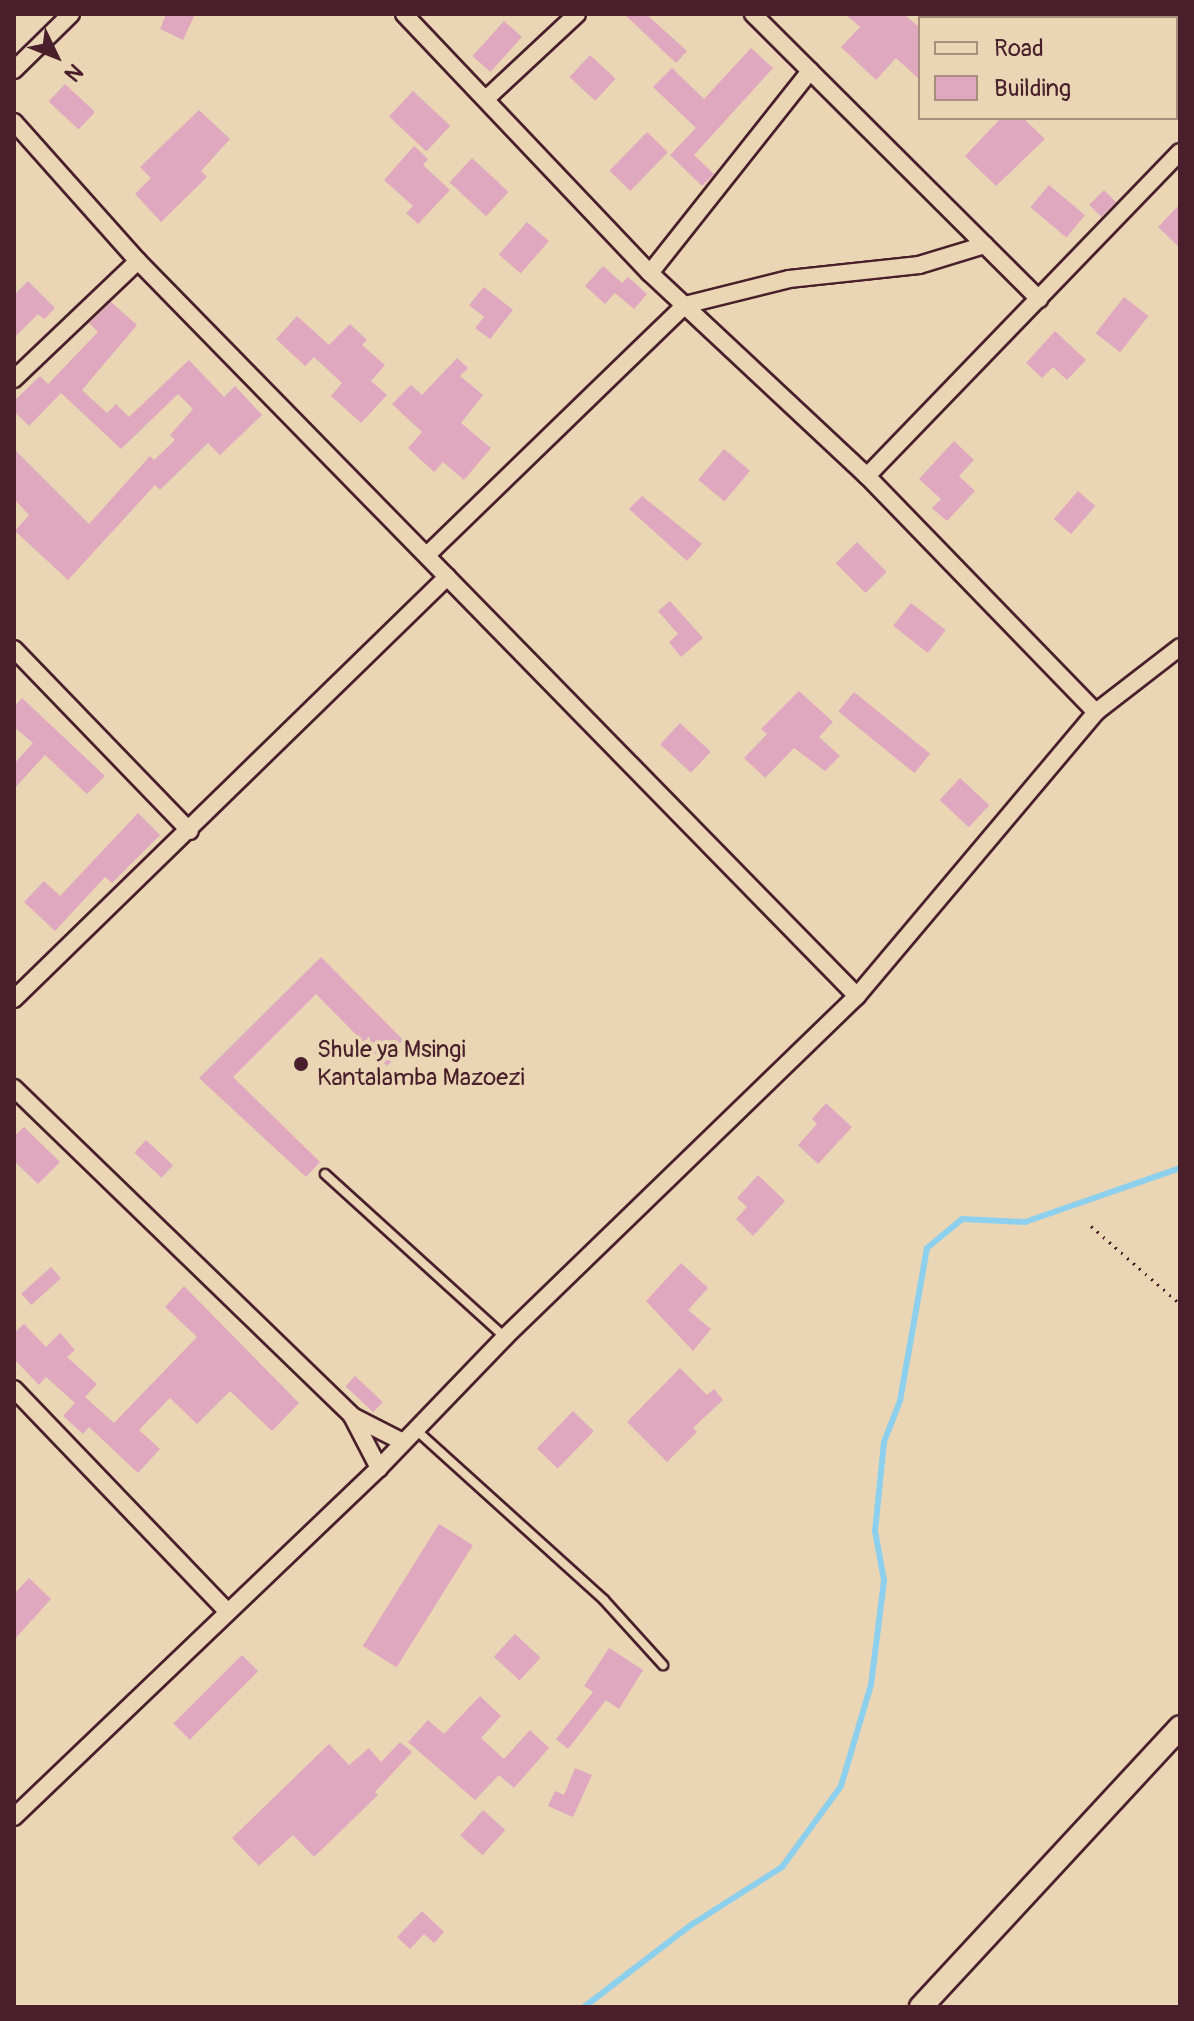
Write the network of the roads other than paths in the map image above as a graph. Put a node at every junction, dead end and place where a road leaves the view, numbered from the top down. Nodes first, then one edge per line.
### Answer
1 (71, 14) edge
2 (404, 14) edge
3 (577, 14) edge
4 (753, 14) edge
5 (14, 70) edge
6 (810, 71) junction
7 (487, 98) junction
8 (14, 122) edge
9 (1180, 152) edge
10 (985, 245) junction
11 (138, 261) junction
12 (650, 273) junction
13 (1039, 299) junction
14 (685, 305) junction
15 (14, 379) edge
16 (867, 476) junction
17 (427, 555) junction
18 (447, 577) junction
19 (1180, 647) edge
20 (14, 649) edge
21 (1096, 712) junction
22 (190, 831) junction
23 (17, 989) edge
24 (857, 996) junction
25 (14, 1088) edge
26 (325, 1174) dead end
27 (505, 1337) junction
28 (17, 1398) edge
29 (352, 1416) junction
30 (415, 1430) junction
31 (403, 1442) junction
32 (379, 1468) junction
33 (228, 1612) junction
34 (663, 1665) dead end
35 (1180, 1727) edge
36 (14, 1817) edge
37 (921, 2007) edge

1 - 5 street
2 - 7 street
3 - 7 street
4 - 6 street
6 - 10 street
6 - 12 street
7 - 12 street
8 - 11 street
9 - 13 street
10 - 13 street
10 - 14 street
11 - 15 street
11 - 17 street
12 - 14 street
13 - 16 street
14 - 16 street
14 - 17 street
16 - 21 street
17 - 18 street
18 - 22 street
18 - 24 street
19 - 21 street
20 - 22 street
21 - 24 street
22 - 23 street
24 - 27 street
25 - 29 street
26 - 27 lane
27 - 30 street
28 - 33 street
29 - 31 street
29 - 32 street
30 - 31 street
30 - 34 lane
31 - 32 street
32 - 33 street
33 - 36 street
35 - 37 street

